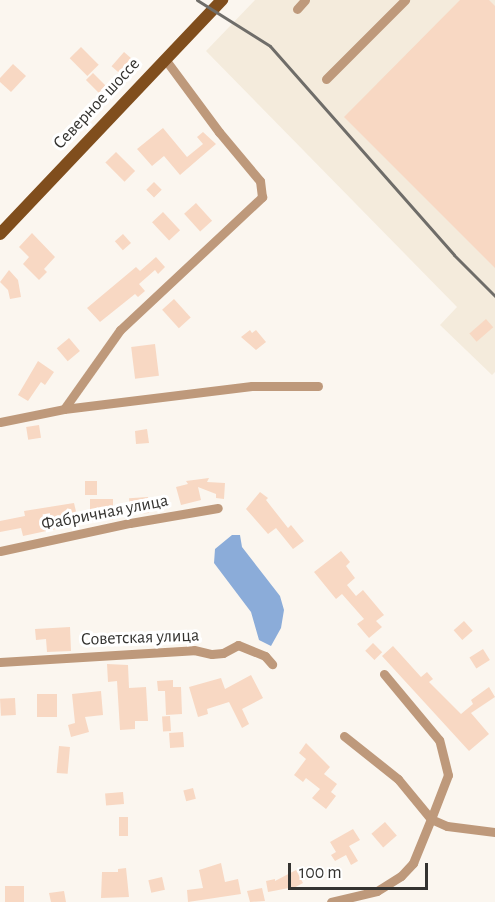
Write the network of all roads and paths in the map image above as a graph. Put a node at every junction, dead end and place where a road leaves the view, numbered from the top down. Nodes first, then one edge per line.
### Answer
1 (222, 0) edge
2 (305, 0) edge
3 (405, 0) edge
4 (297, 9) dead end
5 (165, 59) junction
6 (326, 79) dead end
7 (0, 234) edge
8 (318, 386) dead end
9 (64, 409) junction
10 (0, 423) edge
11 (218, 508) dead end
12 (0, 551) edge
13 (0, 662) edge
14 (272, 664) dead end
15 (384, 674) dead end
16 (344, 736) dead end
17 (431, 819) junction
18 (495, 832) edge
19 (331, 902) edge

1 - 5 main road, Северное шоссе
2 - 4 street
3 - 6 street
5 - 7 main road, Северное шоссе
5 - 9 street
8 - 9 street
9 - 10 street
11 - 12 street, Фабричная улица
13 - 14 street, Советская улица
15 - 17 street
16 - 17 street
17 - 18 street
17 - 19 street

